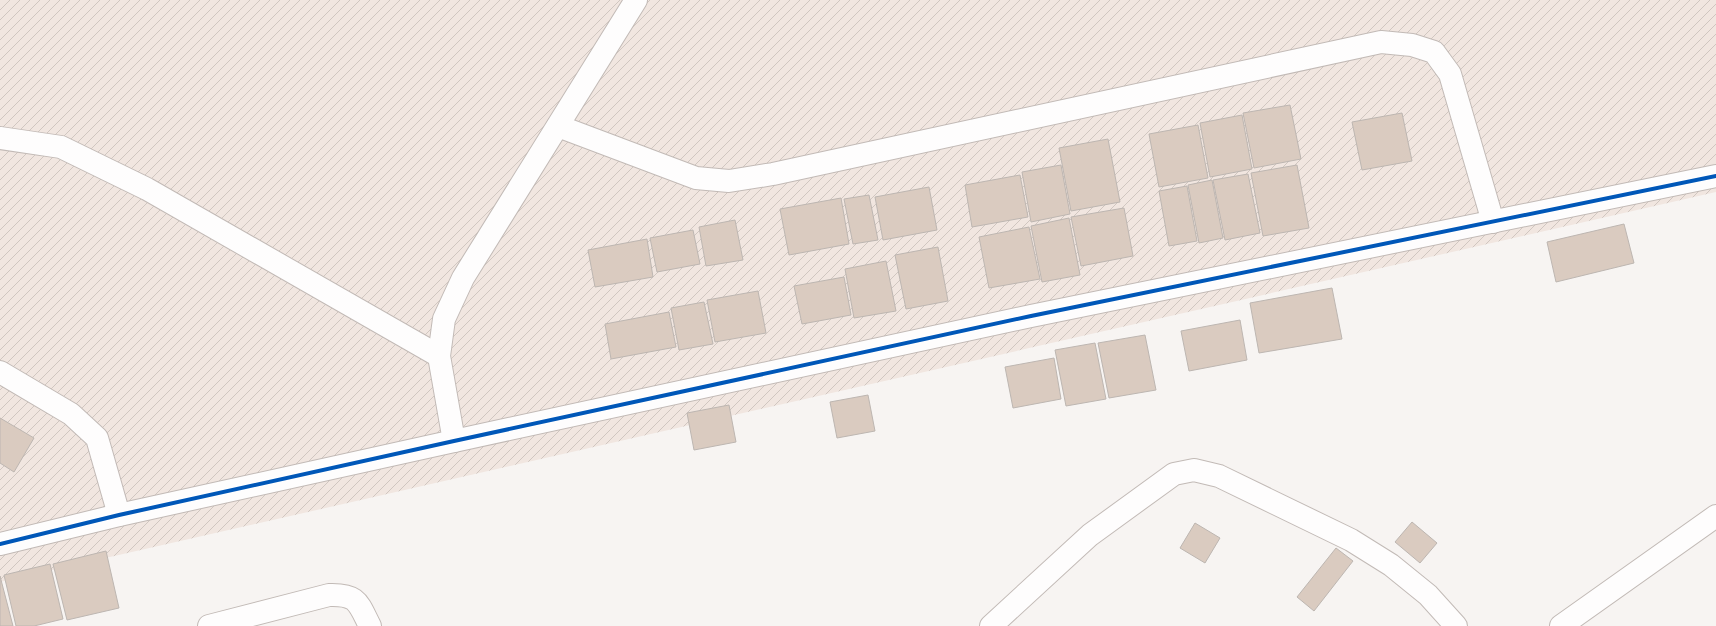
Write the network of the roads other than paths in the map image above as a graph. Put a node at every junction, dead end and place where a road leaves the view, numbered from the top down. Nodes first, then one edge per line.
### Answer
1 (636, 0) edge
2 (558, 126) junction
3 (0, 138) edge
4 (1716, 176) edge
5 (1493, 222) junction
6 (439, 356) junction
7 (0, 372) edge
8 (454, 441) junction
9 (119, 515) junction
10 (1716, 516) edge
11 (0, 544) edge
12 (209, 626) edge
13 (370, 626) edge
14 (991, 626) edge
15 (1456, 626) edge
16 (1561, 626) edge

1 - 2 street
2 - 5 street
2 - 6 street
3 - 6 street
4 - 5 street
5 - 8 street
6 - 8 street
7 - 9 street
8 - 9 street
9 - 11 street
10 - 16 street
12 - 13 street
14 - 15 street

